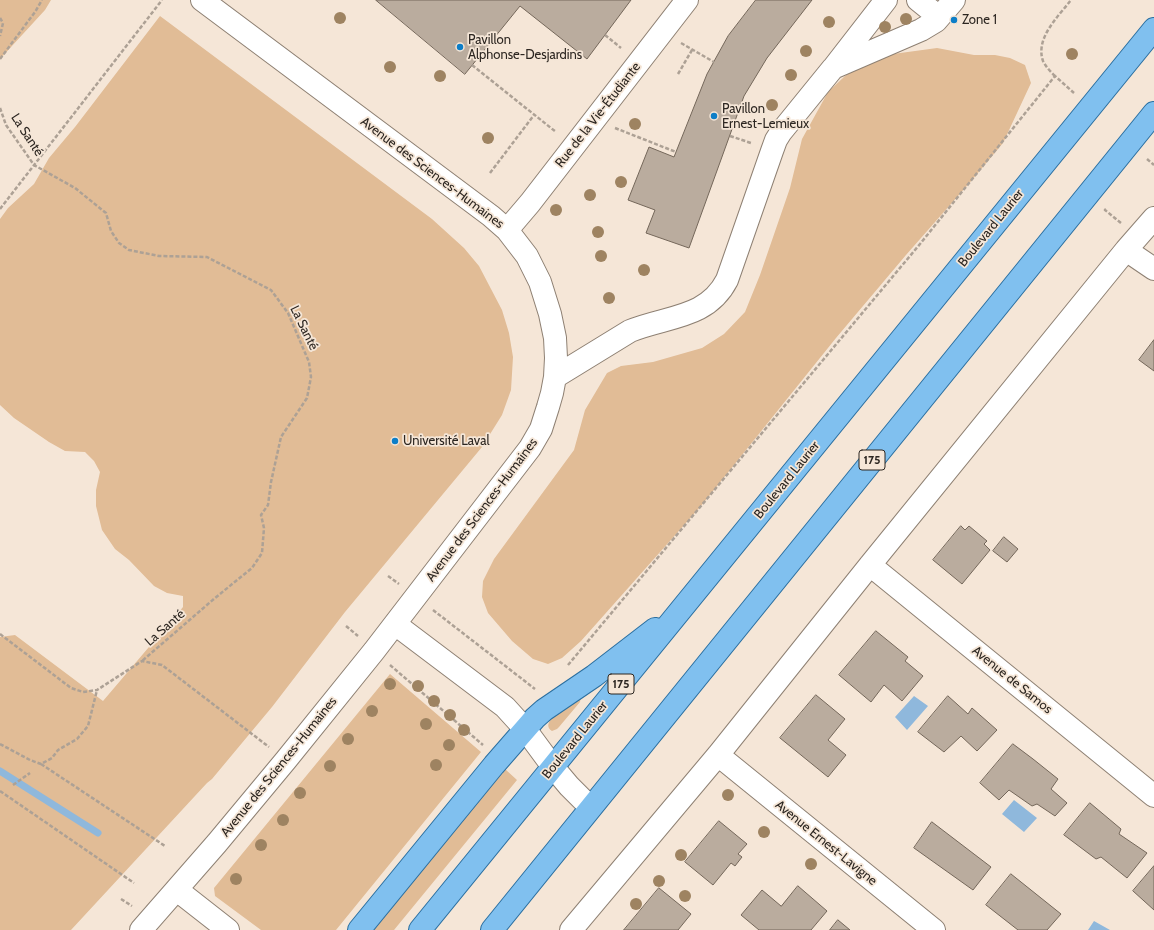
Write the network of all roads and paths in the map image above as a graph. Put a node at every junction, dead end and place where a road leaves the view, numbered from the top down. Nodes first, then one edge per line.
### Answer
1 (42, 0) edge
2 (162, 0) edge
3 (202, 0) edge
4 (687, 0) edge
5 (886, 0) edge
6 (918, 0) edge
7 (954, 0) edge
8 (1071, 0) edge
9 (940, 17) junction
10 (0, 18) edge
11 (1154, 29) edge
12 (0, 36) edge
13 (676, 40) dead end
14 (692, 50) junction
15 (0, 59) edge
16 (714, 62) dead end
17 (472, 65) dead end
18 (833, 68) junction
19 (678, 74) dead end
20 (1055, 76) junction
21 (1075, 94) dead end
22 (0, 108) edge
23 (1154, 114) edge
24 (534, 115) junction
25 (540, 119) dead end
26 (609, 126) dead end
27 (676, 152) dead end
28 (1151, 155) dead end
29 (1147, 159) junction
30 (34, 165) junction
31 (1142, 165) dead end
32 (1154, 165) edge
33 (490, 173) dead end
34 (1110, 205) dead end
35 (0, 209) edge
36 (1154, 218) edge
37 (507, 230) junction
38 (1133, 243) junction
39 (1154, 269) edge
40 (555, 377) junction
41 (870, 565) junction
42 (388, 576) dead end
43 (416, 597) junction
44 (689, 600) junction
45 (395, 624) junction
46 (346, 626) dead end
47 (0, 634) edge
48 (374, 651) junction
49 (142, 661) junction
50 (566, 668) dead end
51 (97, 690) junction
52 (539, 692) dead end
53 (525, 729) junction
54 (0, 744) edge
55 (488, 749) dead end
56 (718, 755) junction
57 (286, 760) junction
58 (41, 764) junction
59 (553, 768) junction
60 (30, 773) dead end
61 (13, 785) dead end
62 (0, 791) edge
63 (1154, 796) edge
64 (590, 807) junction
65 (165, 846) dead end
66 (134, 883) dead end
67 (176, 890) junction
68 (141, 930) edge
69 (228, 930) edge
70 (359, 930) edge
71 (420, 930) edge
72 (492, 930) edge
73 (571, 930) edge
74 (934, 930) edge

1 - 15 path
2 - 30 path
3 - 37 street, Avenue des Sciences-Humaines
4 - 37 street, Rue de la Vie-Étudiante
5 - 18 street
6 - 9 street
7 - 9 street
8 - 20 path
9 - 18 street
10 - 12 path
11 - 44 main road, Boulevard Laurier / 175
13 - 14 path
14 - 16 path
14 - 19 path
17 - 24 path
18 - 40 street
20 - 21 path
20 - 50 path
22 - 30 path, La Santé
23 - 64 main road, 175
24 - 25 path
24 - 33 path
26 - 27 path
28 - 29 path
29 - 31 path
29 - 32 path
30 - 35 path
30 - 49 path, La Santé
34 - 38 path
36 - 38 street
37 - 40 street, Avenue des Sciences-Humaines
38 - 39 street
38 - 41 street
40 - 43 street, Avenue des Sciences-Humaines
41 - 56 street
41 - 63 street, Avenue de Samos
42 - 43 path
43 - 45 street, Avenue des Sciences-Humaines
43 - 52 path
44 - 53 main road
44 - 59 main road, Boulevard Laurier / 175
45 - 48 street, Avenue des Sciences-Humaines
45 - 53 street
46 - 48 path
47 - 51 path
48 - 55 path
48 - 57 street, Avenue des Sciences-Humaines
49 - 51 path, La Santé
49 - 57 path
51 - 58 path
53 - 59 street
53 - 70 main road
54 - 58 path
56 - 73 street
56 - 74 street, Avenue Ernest-Lavigne
57 - 67 street, Avenue des Sciences-Humaines
58 - 65 path
59 - 64 street
59 - 71 main road, Boulevard Laurier / 175
60 - 61 path
62 - 66 path
64 - 72 main road, 175
67 - 68 street, Avenue des Sciences-Humaines
67 - 69 street

